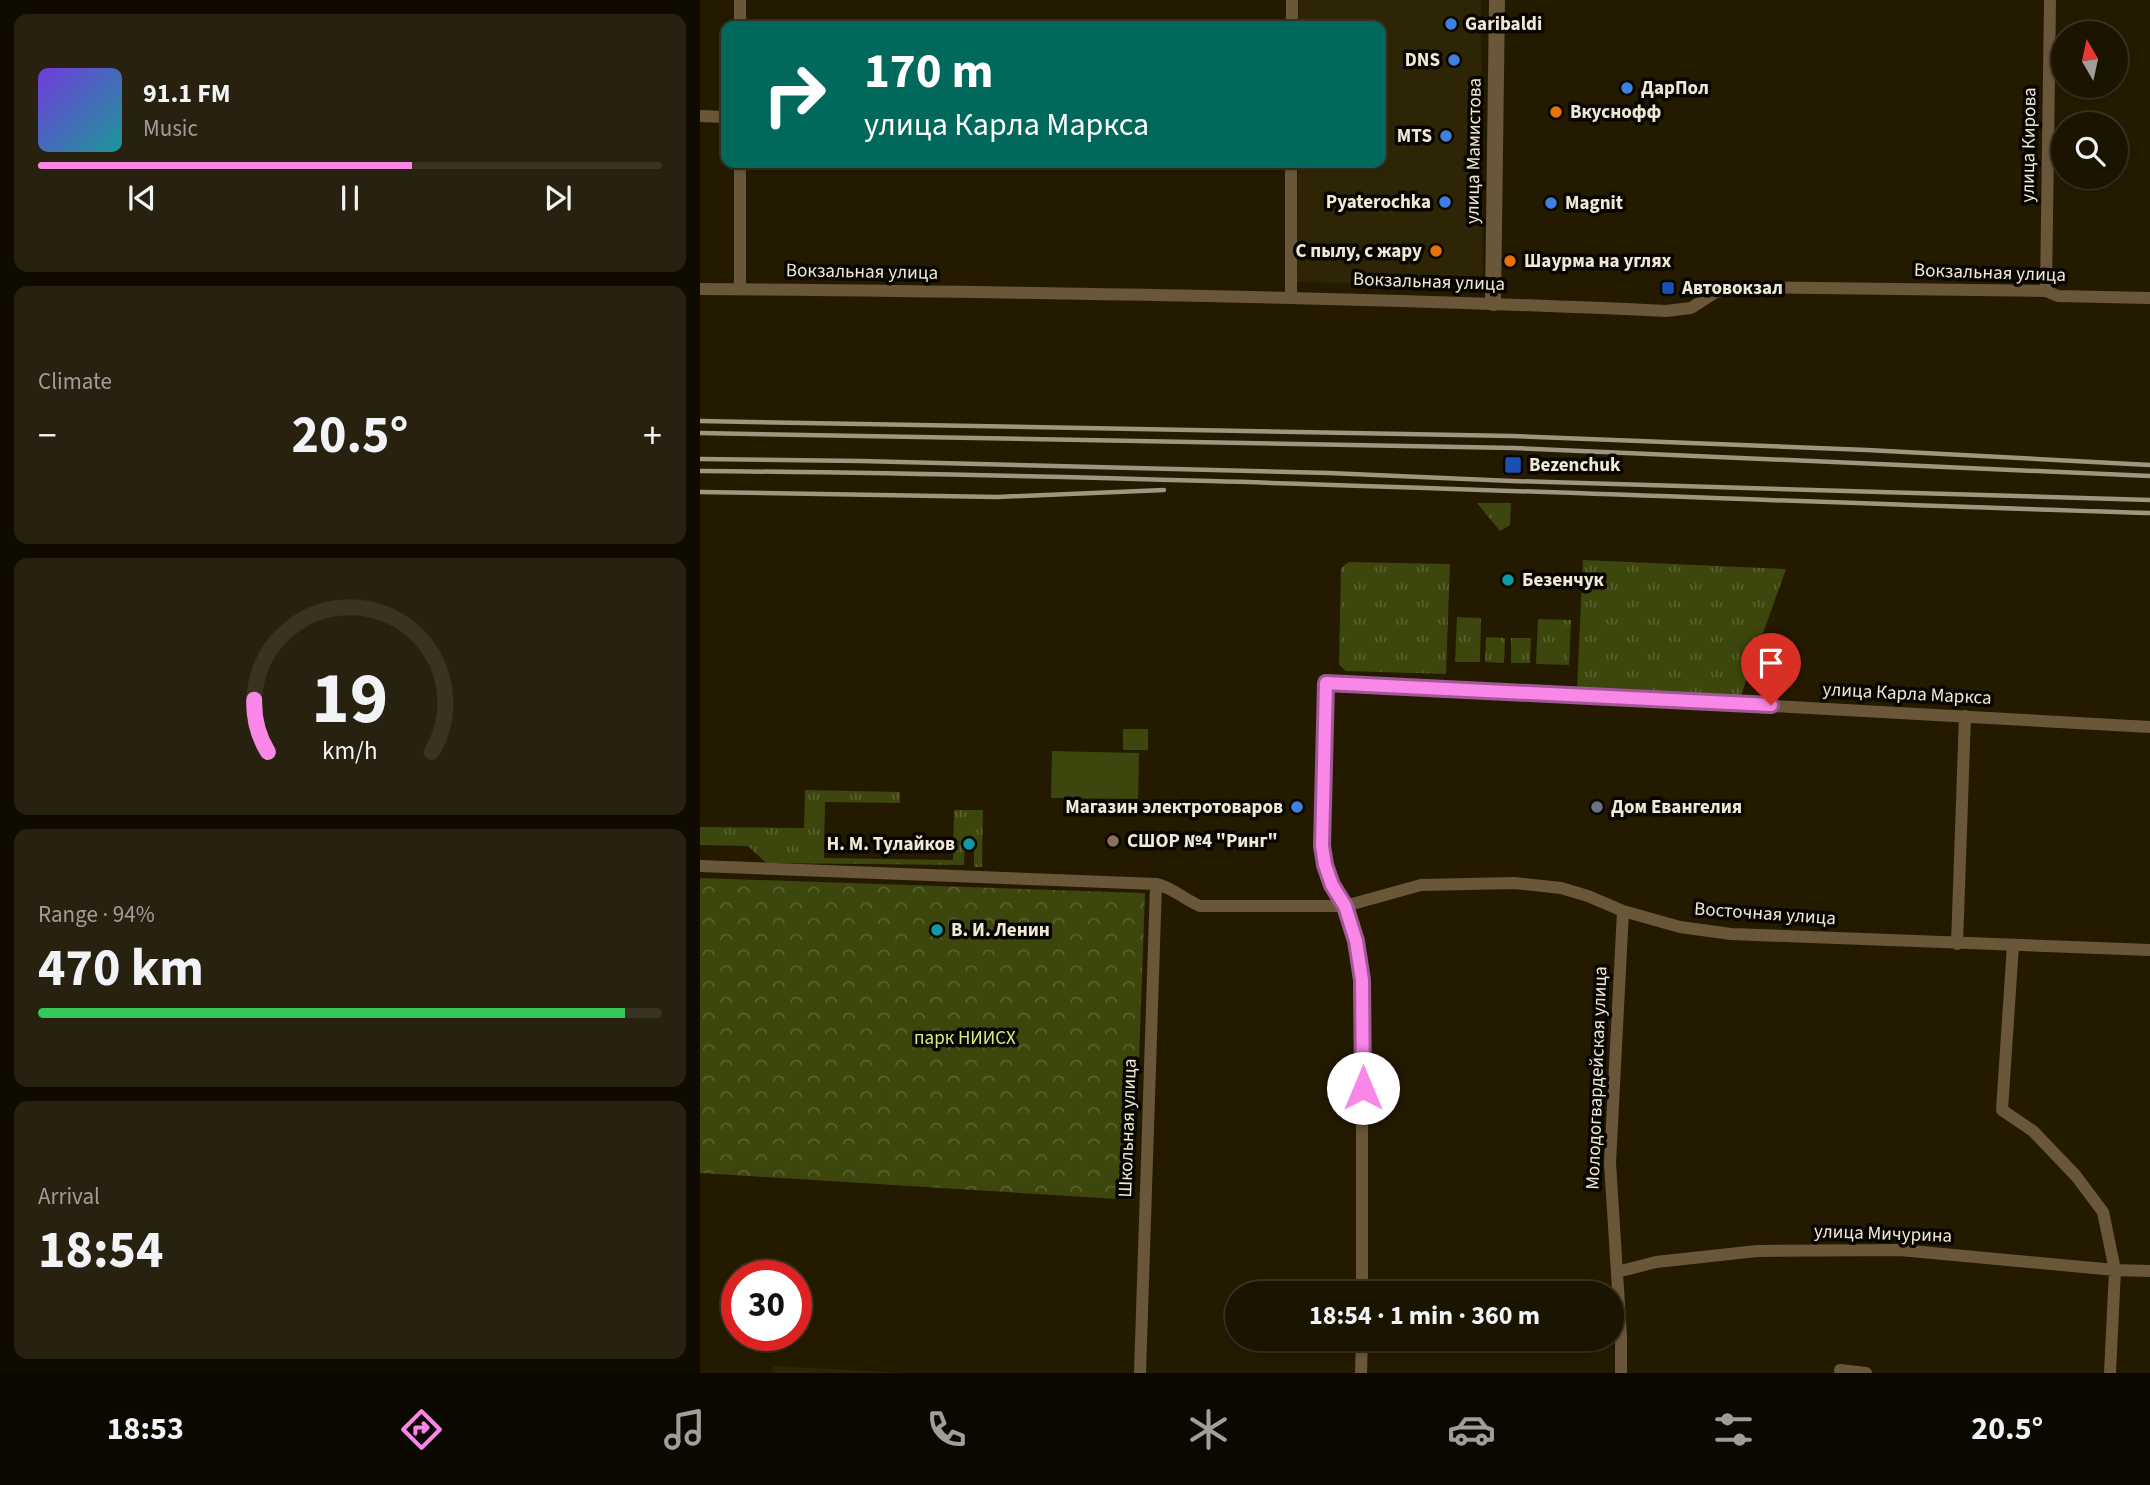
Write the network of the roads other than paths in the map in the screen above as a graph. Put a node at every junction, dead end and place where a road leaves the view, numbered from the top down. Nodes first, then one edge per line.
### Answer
1 (740, 0) edge
2 (1292, 0) edge
3 (1497, 0) edge
4 (2050, 0) edge
5 (740, 21) edge
6 (1292, 21) edge
7 (700, 116) edge
8 (721, 117) edge
9 (740, 168) edge
10 (1291, 168) edge
11 (700, 289) edge
12 (740, 289) junction
13 (2046, 291) junction
14 (1291, 297) junction
15 (2150, 298) edge
16 (1493, 303) junction
17 (1965, 716) junction
18 (2150, 727) edge
19 (700, 866) edge
20 (1156, 884) junction
21 (1345, 906) junction
22 (1623, 911) junction
23 (1957, 944) junction
24 (2013, 945) junction
25 (2150, 950) edge
26 (2115, 1269) junction
27 (2150, 1270) edge
28 (1617, 1272) junction
29 (1363, 1281) edge
30 (1362, 1351) edge
31 (1840, 1370) dead end
32 (1140, 1373) edge
33 (1361, 1373) edge
34 (1621, 1373) edge
35 (1866, 1373) edge
36 (2110, 1373) edge

1 - 5 street
2 - 6 street
3 - 16 street, улица Мамистова
4 - 13 street, улица Кирова
7 - 8 street
9 - 12 street
10 - 14 street
11 - 12 street, Вокзальная улица
12 - 14 street, Вокзальная улица
13 - 15 street, Вокзальная улица
13 - 16 street, Вокзальная улица
14 - 16 street, Вокзальная улица
17 - 18 street, улица Карла Маркса
17 - 21 street, улица Карла Маркса
17 - 23 street
19 - 20 street
20 - 21 street
20 - 32 street, Школьная улица
21 - 22 street, Восточная улица
21 - 29 street
22 - 23 street, Восточная улица
22 - 28 street, Молодогвардейская улица
23 - 24 street, Восточная улица
24 - 25 street, Восточная улица
24 - 26 street
26 - 27 street, улица Мичурина
26 - 28 street, улица Мичурина
26 - 36 street
28 - 34 street, Молодогвардейская улица
30 - 33 street
31 - 35 street

